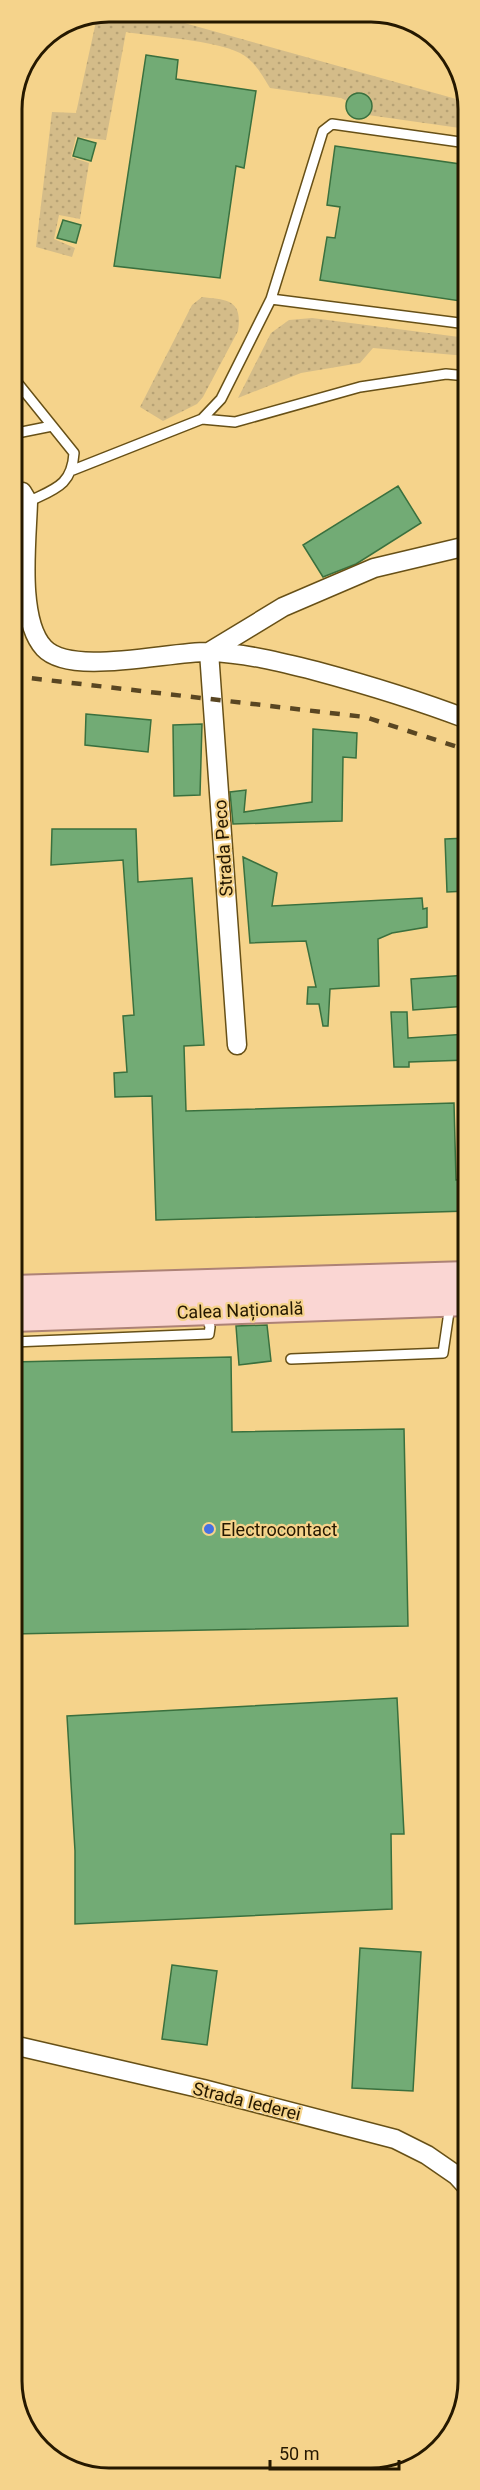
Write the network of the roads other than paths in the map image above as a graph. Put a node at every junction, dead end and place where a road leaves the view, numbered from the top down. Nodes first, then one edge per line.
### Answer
1 (458, 142) edge
2 (271, 299) junction
3 (458, 323) edge
4 (458, 375) edge
5 (23, 390) edge
6 (202, 419) junction
7 (52, 426) junction
8 (23, 432) edge
9 (73, 470) junction
10 (23, 496) edge
11 (458, 548) edge
12 (23, 584) edge
13 (209, 652) junction
14 (458, 716) edge
15 (237, 1045) dead end
16 (458, 1276) edge
17 (22, 1290) edge
18 (458, 1302) edge
19 (458, 1305) edge
20 (206, 1312) junction
21 (22, 1317) edge
22 (22, 1342) edge
23 (291, 1359) dead end
24 (22, 2047) edge
25 (458, 2177) edge

1 - 2 lane
2 - 3 lane
2 - 6 lane
4 - 6 lane
5 - 7 lane
6 - 9 lane
7 - 8 lane
7 - 9 lane
9 - 10 lane
11 - 13 street
12 - 13 street
13 - 14 street
13 - 15 street, Strada Peco
16 - 17 main road, Calea Națională
18 - 20 main road, Calea Națională
19 - 23 lane
20 - 21 main road, Calea Națională
20 - 22 lane
24 - 25 street, Strada Iederei

